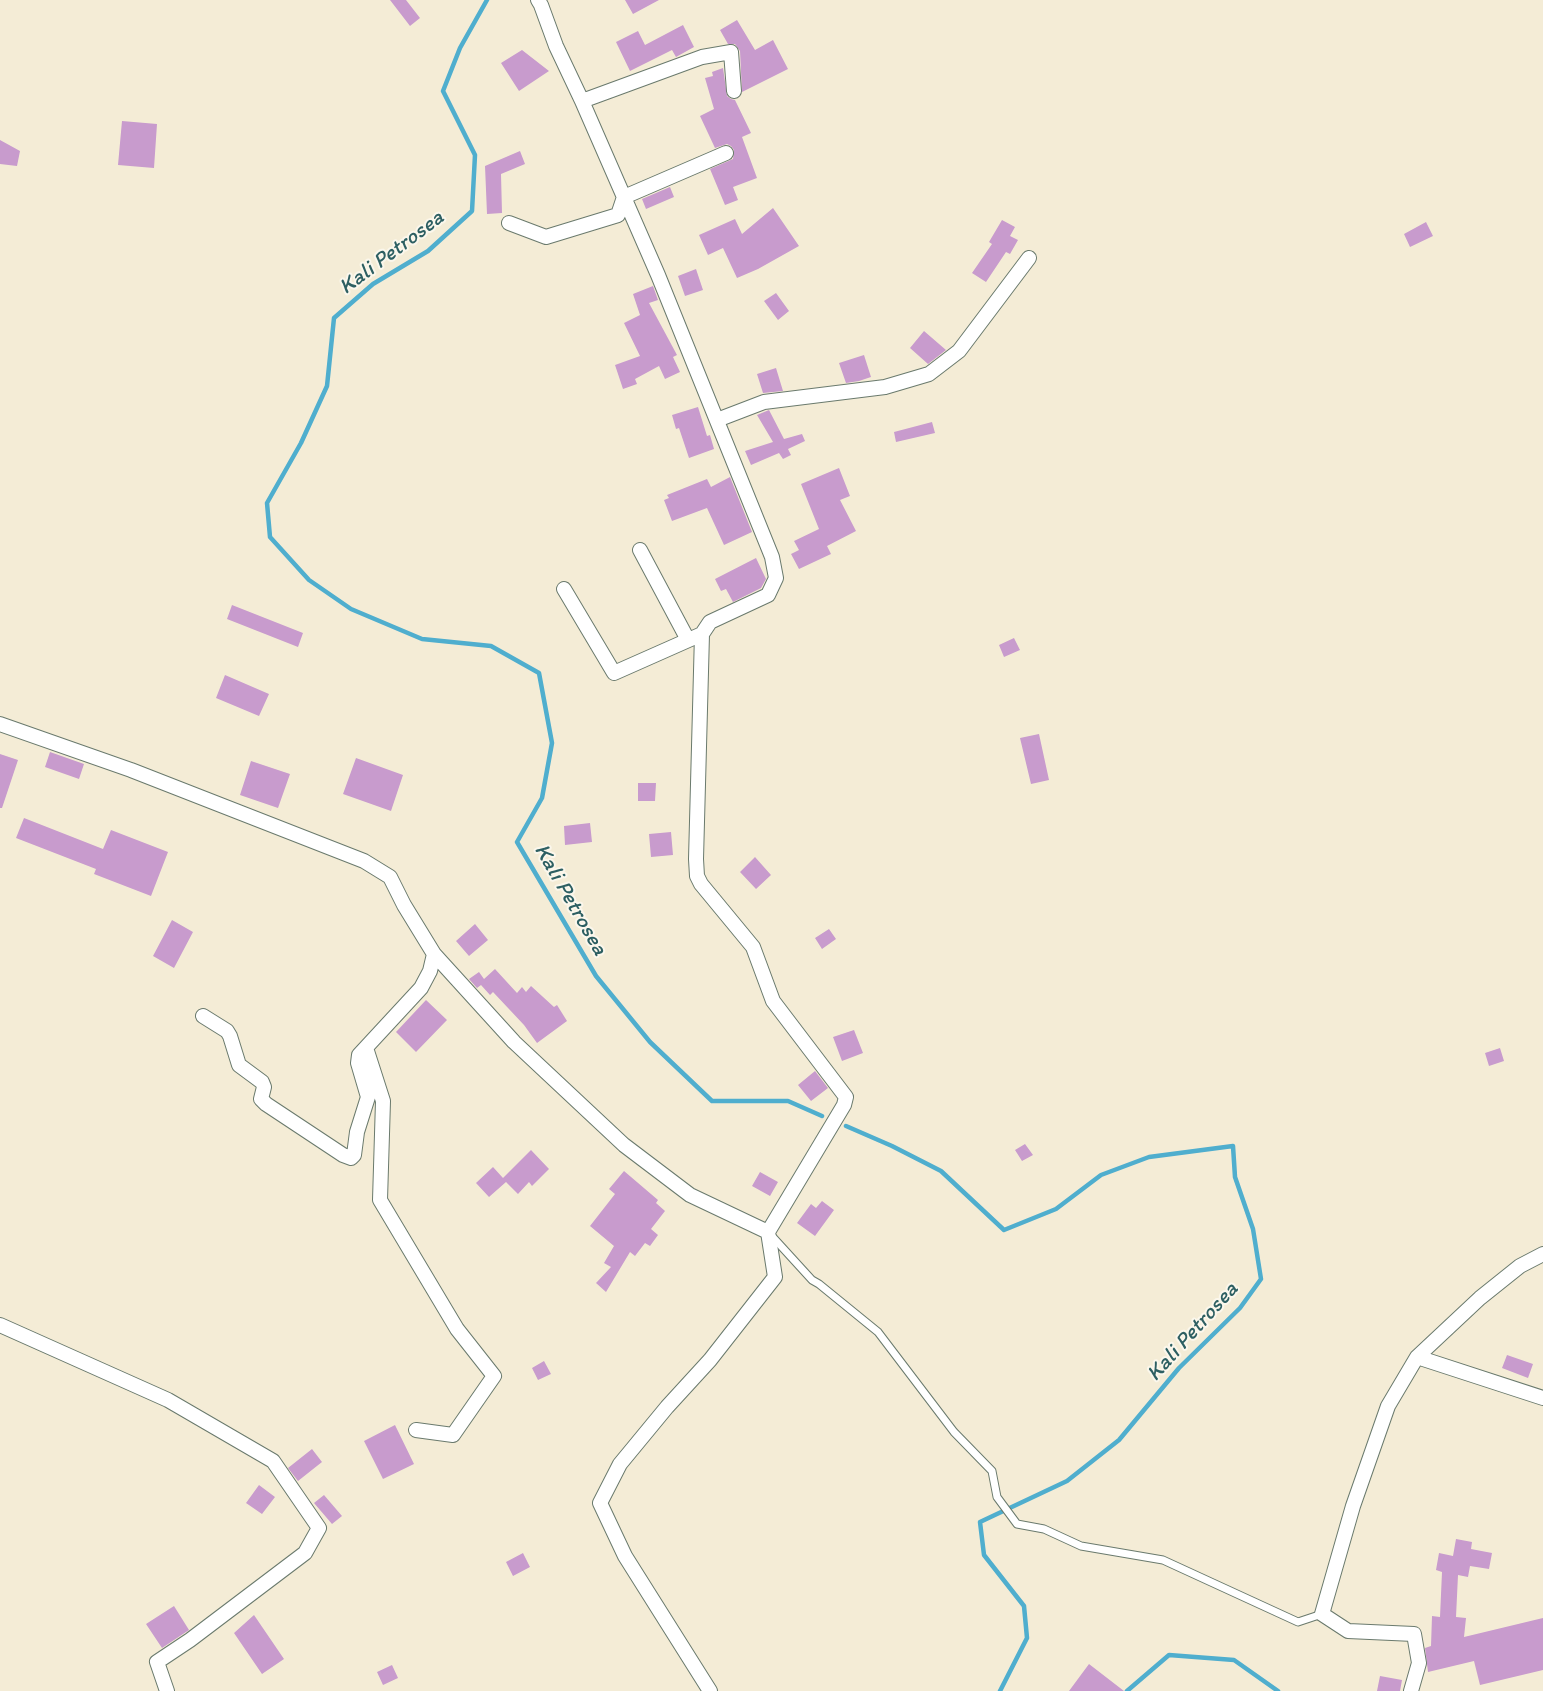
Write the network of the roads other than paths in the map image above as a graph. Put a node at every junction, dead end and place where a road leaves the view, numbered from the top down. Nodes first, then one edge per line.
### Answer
1 (543, 2) edge
2 (734, 91) dead end
3 (582, 101) junction
4 (726, 153) dead end
5 (624, 197) junction
6 (509, 224) dead end
7 (1029, 258) dead end
8 (717, 420) junction
9 (640, 550) dead end
10 (564, 590) dead end
11 (702, 634) junction
12 (688, 640) junction
13 (0, 724) edge
14 (434, 954) junction
15 (203, 1016) dead end
16 (366, 1048) junction
17 (768, 1232) junction
18 (1543, 1254) edge
19 (0, 1325) edge
20 (1417, 1357) junction
21 (1543, 1398) edge
22 (416, 1430) dead end
23 (1322, 1614) junction
24 (167, 1691) edge
25 (710, 1691) edge
26 (1411, 1691) edge

1 - 3 street
2 - 3 street
3 - 5 street
4 - 5 street
5 - 6 street
5 - 8 street
7 - 8 street
8 - 11 street
9 - 12 street
10 - 12 street
11 - 12 street
11 - 17 street
13 - 14 street
14 - 16 street
14 - 17 street
15 - 16 street
16 - 22 street
17 - 23 lane
17 - 25 street
18 - 20 street
19 - 24 street
20 - 21 street
20 - 23 street
23 - 26 street

